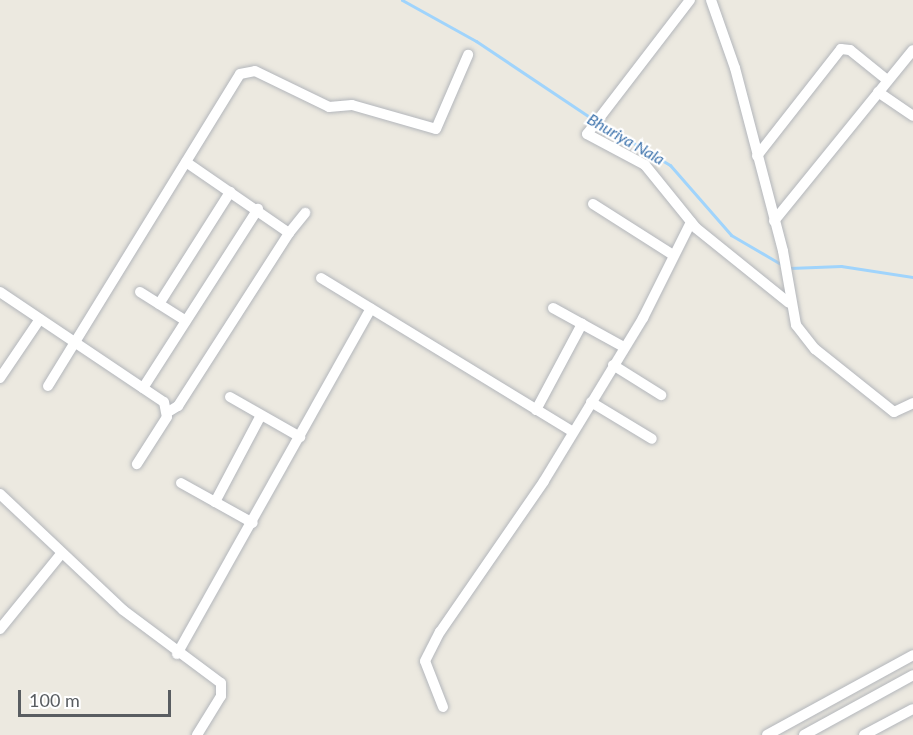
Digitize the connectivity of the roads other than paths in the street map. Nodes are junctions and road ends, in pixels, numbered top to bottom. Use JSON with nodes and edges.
{"nodes":[{"id":1,"x":690,"y":0,"type":"edge"},
{"id":2,"x":711,"y":0,"type":"edge"},
{"id":3,"x":913,"y":50,"type":"edge"},
{"id":4,"x":468,"y":55,"type":"dead end"},
{"id":5,"x":887,"y":80,"type":"junction"},
{"id":6,"x":878,"y":92,"type":"junction"},
{"id":7,"x":913,"y":116,"type":"edge"},
{"id":8,"x":757,"y":156,"type":"junction"},
{"id":9,"x":186,"y":162,"type":"junction"},
{"id":10,"x":230,"y":192,"type":"junction"},
{"id":11,"x":594,"y":204,"type":"dead end"},
{"id":12,"x":258,"y":209,"type":"junction"},
{"id":13,"x":305,"y":213,"type":"dead end"},
{"id":14,"x":774,"y":220,"type":"junction"},
{"id":15,"x":691,"y":222,"type":"junction"},
{"id":16,"x":289,"y":233,"type":"junction"},
{"id":17,"x":673,"y":255,"type":"junction"},
{"id":18,"x":321,"y":278,"type":"dead end"},
{"id":19,"x":140,"y":292,"type":"dead end"},
{"id":20,"x":1,"y":295,"type":"edge"},
{"id":21,"x":789,"y":303,"type":"junction"},
{"id":22,"x":159,"y":304,"type":"junction"},
{"id":23,"x":553,"y":308,"type":"dead end"},
{"id":24,"x":371,"y":309,"type":"junction"},
{"id":25,"x":40,"y":319,"type":"junction"},
{"id":26,"x":186,"y":321,"type":"junction"},
{"id":27,"x":582,"y":324,"type":"junction"},
{"id":28,"x":76,"y":343,"type":"junction"},
{"id":29,"x":624,"y":347,"type":"junction"},
{"id":30,"x":613,"y":365,"type":"junction"},
{"id":31,"x":0,"y":378,"type":"edge"},
{"id":32,"x":48,"y":386,"type":"dead end"},
{"id":33,"x":143,"y":388,"type":"junction"},
{"id":34,"x":661,"y":395,"type":"dead end"},
{"id":35,"x":230,"y":397,"type":"dead end"},
{"id":36,"x":591,"y":402,"type":"junction"},
{"id":37,"x":913,"y":403,"type":"edge"},
{"id":38,"x":536,"y":410,"type":"junction"},
{"id":39,"x":168,"y":412,"type":"junction"},
{"id":40,"x":261,"y":415,"type":"junction"},
{"id":41,"x":573,"y":432,"type":"junction"},
{"id":42,"x":300,"y":437,"type":"junction"},
{"id":43,"x":652,"y":439,"type":"dead end"},
{"id":44,"x":137,"y":464,"type":"dead end"},
{"id":45,"x":181,"y":483,"type":"dead end"},
{"id":46,"x":0,"y":494,"type":"edge"},
{"id":47,"x":214,"y":502,"type":"junction"},
{"id":48,"x":253,"y":523,"type":"junction"},
{"id":49,"x":62,"y":554,"type":"junction"},
{"id":50,"x":0,"y":629,"type":"edge"},
{"id":51,"x":177,"y":654,"type":"junction"},
{"id":52,"x":913,"y":655,"type":"edge"},
{"id":53,"x":913,"y":675,"type":"edge"},
{"id":54,"x":443,"y":707,"type":"dead end"},
{"id":55,"x":913,"y":709,"type":"edge"},
{"id":56,"x":197,"y":735,"type":"edge"},
{"id":57,"x":767,"y":735,"type":"edge"},
{"id":58,"x":804,"y":735,"type":"edge"},
{"id":59,"x":864,"y":735,"type":"edge"}],
"edges":[{"from":1,"to":15,"type":"street"},
{"from":2,"to":8,"type":"street"},
{"from":3,"to":5,"type":"street"},
{"from":4,"to":9,"type":"street"},
{"from":5,"to":6,"type":"street"},
{"from":5,"to":8,"type":"street"},
{"from":6,"to":7,"type":"street"},
{"from":6,"to":14,"type":"street"},
{"from":8,"to":14,"type":"street"},
{"from":9,"to":10,"type":"street"},
{"from":9,"to":28,"type":"street"},
{"from":10,"to":12,"type":"street"},
{"from":10,"to":22,"type":"street"},
{"from":11,"to":17,"type":"street"},
{"from":12,"to":16,"type":"street"},
{"from":12,"to":26,"type":"street"},
{"from":13,"to":16,"type":"street"},
{"from":14,"to":21,"type":"street"},
{"from":15,"to":17,"type":"street"},
{"from":15,"to":21,"type":"street"},
{"from":16,"to":39,"type":"street"},
{"from":17,"to":29,"type":"street"},
{"from":18,"to":24,"type":"street"},
{"from":19,"to":22,"type":"street"},
{"from":20,"to":25,"type":"street"},
{"from":21,"to":37,"type":"street"},
{"from":22,"to":26,"type":"street"},
{"from":23,"to":27,"type":"street"},
{"from":24,"to":38,"type":"street"},
{"from":24,"to":42,"type":"street"},
{"from":25,"to":28,"type":"street"},
{"from":25,"to":31,"type":"street"},
{"from":26,"to":33,"type":"street"},
{"from":27,"to":29,"type":"street"},
{"from":27,"to":38,"type":"street"},
{"from":28,"to":32,"type":"street"},
{"from":28,"to":33,"type":"street"},
{"from":29,"to":30,"type":"street"},
{"from":30,"to":34,"type":"street"},
{"from":30,"to":36,"type":"street"},
{"from":33,"to":39,"type":"street"},
{"from":35,"to":40,"type":"street"},
{"from":36,"to":41,"type":"street"},
{"from":36,"to":43,"type":"street"},
{"from":38,"to":41,"type":"street"},
{"from":39,"to":44,"type":"street"},
{"from":40,"to":42,"type":"street"},
{"from":40,"to":47,"type":"street"},
{"from":41,"to":54,"type":"street"},
{"from":42,"to":48,"type":"street"},
{"from":45,"to":47,"type":"street"},
{"from":46,"to":49,"type":"street"},
{"from":47,"to":48,"type":"street"},
{"from":48,"to":51,"type":"street"},
{"from":49,"to":50,"type":"street"},
{"from":49,"to":51,"type":"street"},
{"from":51,"to":56,"type":"street"},
{"from":52,"to":57,"type":"street"},
{"from":53,"to":58,"type":"street"},
{"from":55,"to":59,"type":"street"}]}
